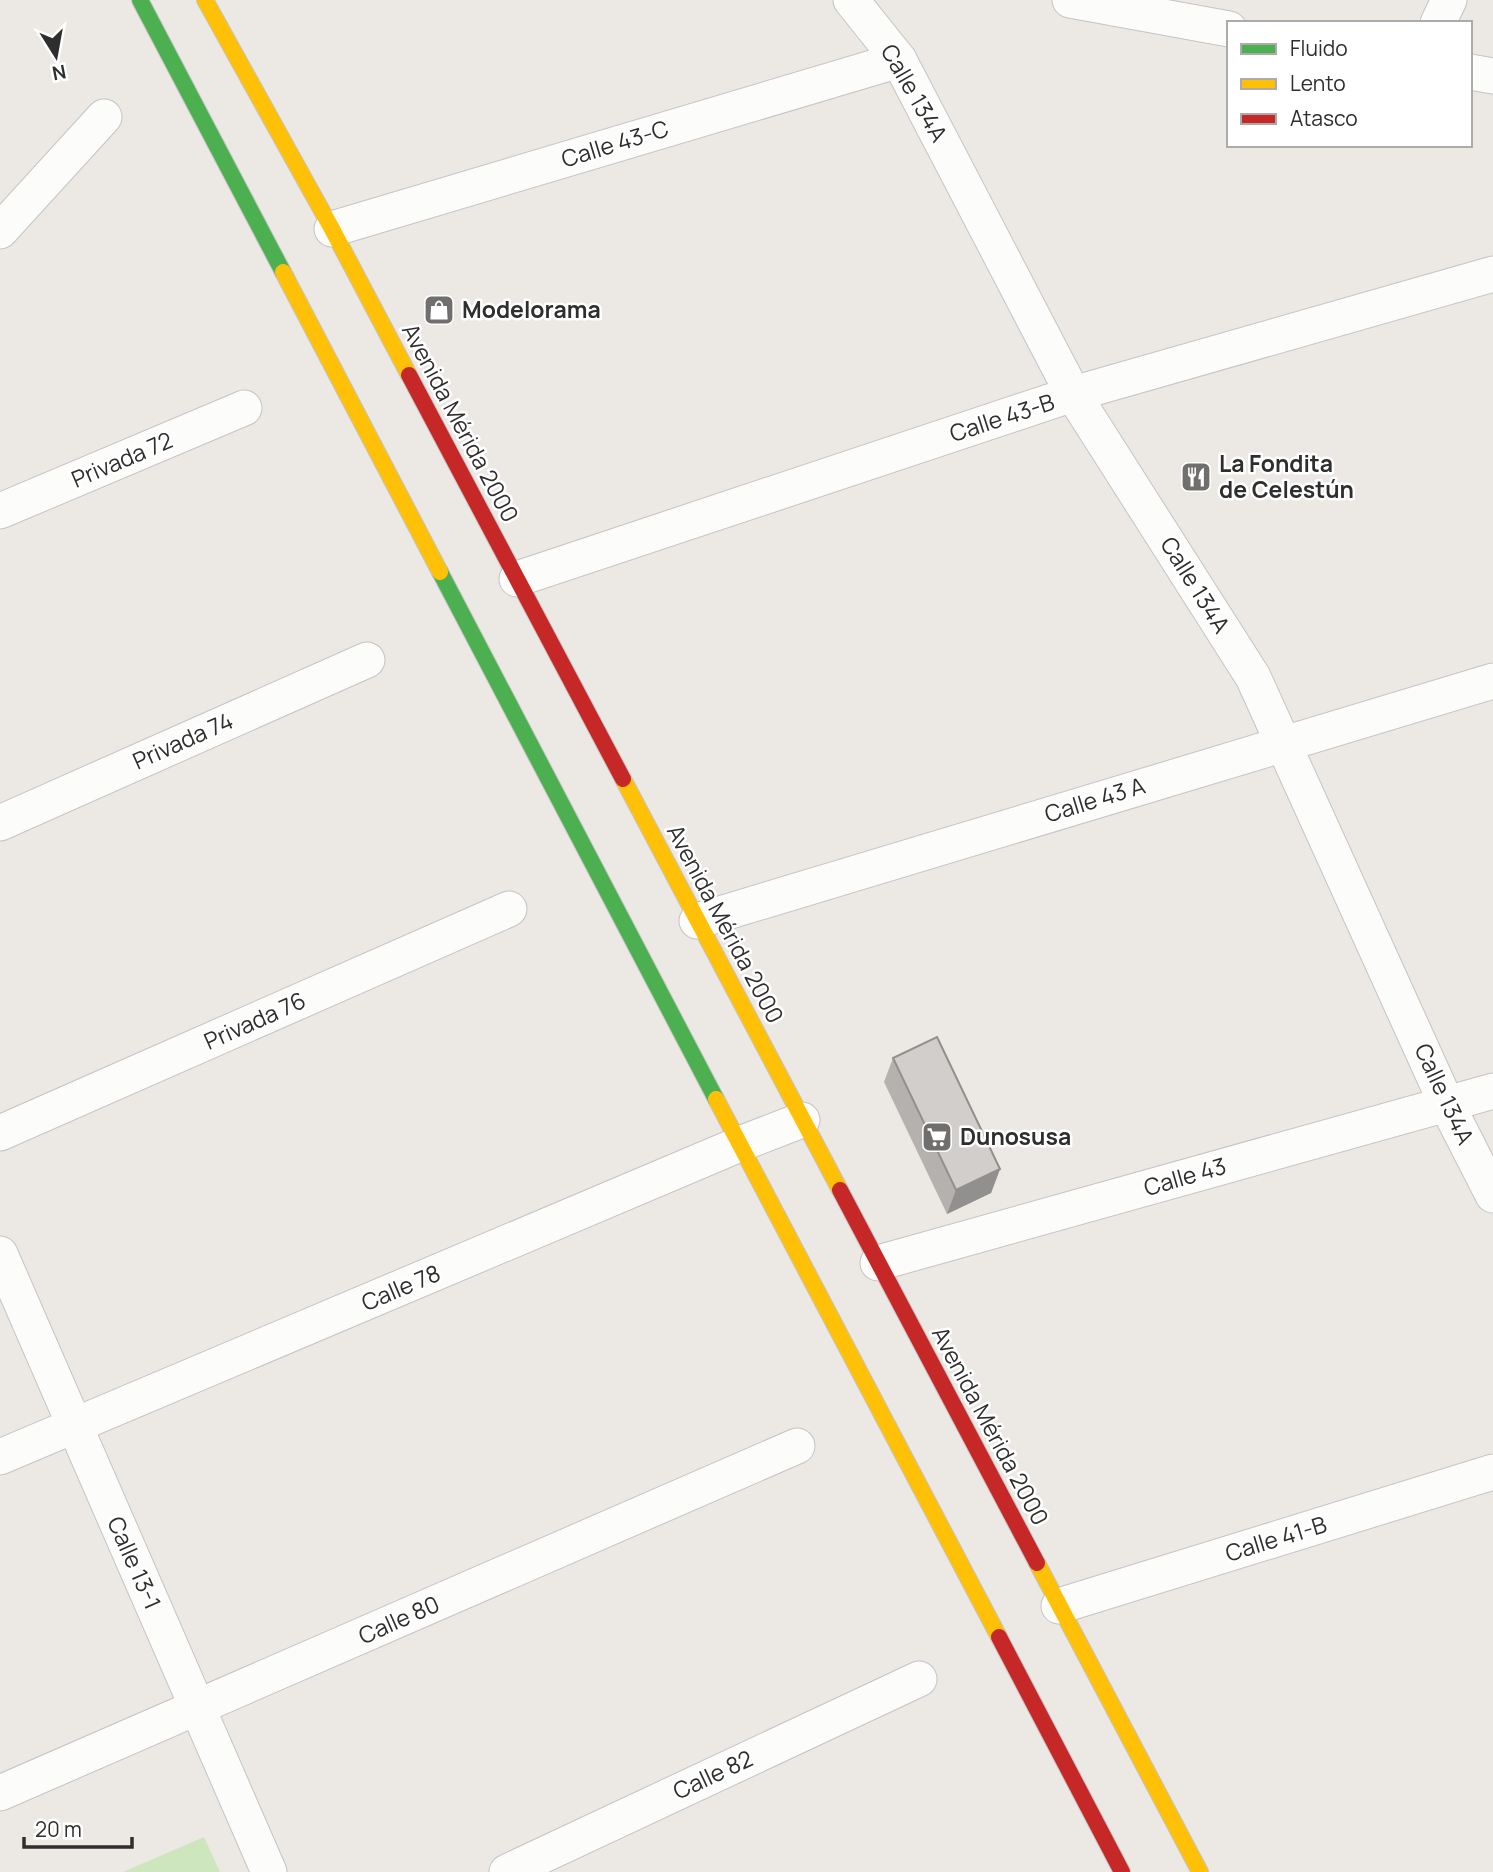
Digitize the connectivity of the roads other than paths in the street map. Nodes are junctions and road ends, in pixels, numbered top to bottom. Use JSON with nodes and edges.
{"nodes":[{"id":1,"x":140,"y":0,"type":"edge"},
{"id":2,"x":205,"y":0,"type":"edge"},
{"id":3,"x":851,"y":0,"type":"edge"},
{"id":4,"x":1070,"y":0,"type":"edge"},
{"id":5,"x":1449,"y":0,"type":"edge"},
{"id":6,"x":1439,"y":21,"type":"edge"},
{"id":7,"x":1227,"y":29,"type":"edge"},
{"id":8,"x":899,"y":60,"type":"junction"},
{"id":9,"x":1472,"y":72,"type":"edge"},
{"id":10,"x":1493,"y":76,"type":"edge"},
{"id":11,"x":104,"y":117,"type":"dead end"},
{"id":12,"x":331,"y":229,"type":"junction"},
{"id":13,"x":0,"y":231,"type":"edge"},
{"id":14,"x":1493,"y":274,"type":"edge"},
{"id":15,"x":1073,"y":394,"type":"junction"},
{"id":16,"x":244,"y":408,"type":"dead end"},
{"id":17,"x":0,"y":511,"type":"edge"},
{"id":18,"x":517,"y":579,"type":"junction"},
{"id":19,"x":366,"y":660,"type":"dead end"},
{"id":20,"x":1493,"y":681,"type":"edge"},
{"id":21,"x":1285,"y":743,"type":"junction"},
{"id":22,"x":0,"y":822,"type":"edge"},
{"id":23,"x":509,"y":909,"type":"dead end"},
{"id":24,"x":697,"y":921,"type":"junction"},
{"id":25,"x":1493,"y":1091,"type":"edge"},
{"id":26,"x":1447,"y":1105,"type":"junction"},
{"id":27,"x":802,"y":1120,"type":"junction"},
{"id":28,"x":0,"y":1133,"type":"edge"},
{"id":29,"x":740,"y":1144,"type":"junction"},
{"id":30,"x":1493,"y":1195,"type":"edge"},
{"id":31,"x":0,"y":1254,"type":"edge"},
{"id":32,"x":878,"y":1263,"type":"junction"},
{"id":33,"x":74,"y":1426,"type":"junction"},
{"id":34,"x":797,"y":1446,"type":"dead end"},
{"id":35,"x":0,"y":1457,"type":"edge"},
{"id":36,"x":1493,"y":1472,"type":"edge"},
{"id":37,"x":1059,"y":1606,"type":"junction"},
{"id":38,"x":919,"y":1679,"type":"dead end"},
{"id":39,"x":198,"y":1709,"type":"junction"},
{"id":40,"x":0,"y":1793,"type":"edge"},
{"id":41,"x":269,"y":1872,"type":"edge"},
{"id":42,"x":506,"y":1872,"type":"edge"},
{"id":43,"x":1122,"y":1872,"type":"edge"},
{"id":44,"x":1200,"y":1872,"type":"edge"}],
"edges":[{"from":1,"to":29,"type":"main road"},
{"from":2,"to":12,"type":"main road","name":"Avenida Mérida 2000"},
{"from":3,"to":8,"type":"street","name":"Calle 134A"},
{"from":4,"to":7,"type":"street"},
{"from":5,"to":6,"type":"street"},
{"from":8,"to":12,"type":"street","name":"Calle 43-C"},
{"from":8,"to":15,"type":"street","name":"Calle 134A"},
{"from":9,"to":10,"type":"street"},
{"from":11,"to":13,"type":"street"},
{"from":12,"to":18,"type":"main road","name":"Avenida Mérida 2000"},
{"from":14,"to":15,"type":"street","name":"Calle 43-B"},
{"from":15,"to":18,"type":"street","name":"Calle 43-B"},
{"from":15,"to":21,"type":"street","name":"Calle 134A"},
{"from":16,"to":17,"type":"street","name":"Privada 72"},
{"from":18,"to":24,"type":"main road","name":"Avenida Mérida 2000"},
{"from":19,"to":22,"type":"street","name":"Privada 74"},
{"from":20,"to":21,"type":"street","name":"Calle 43 A"},
{"from":21,"to":24,"type":"street","name":"Calle 43 A"},
{"from":21,"to":26,"type":"street","name":"Calle 134A"},
{"from":23,"to":28,"type":"street","name":"Privada 76"},
{"from":24,"to":27,"type":"main road","name":"Avenida Mérida 2000"},
{"from":25,"to":26,"type":"street","name":"Calle 43"},
{"from":26,"to":30,"type":"street","name":"Calle 134A"},
{"from":26,"to":32,"type":"street","name":"Calle 43"},
{"from":27,"to":29,"type":"street","name":"Calle 78"},
{"from":27,"to":32,"type":"main road","name":"Avenida Mérida 2000"},
{"from":29,"to":33,"type":"street","name":"Calle 78"},
{"from":29,"to":43,"type":"main road"},
{"from":31,"to":33,"type":"street","name":"Calle 13-1"},
{"from":32,"to":37,"type":"main road","name":"Avenida Mérida 2000"},
{"from":33,"to":35,"type":"street","name":"Calle 78"},
{"from":33,"to":39,"type":"street","name":"Calle 13-1"},
{"from":34,"to":39,"type":"street","name":"Calle 80"},
{"from":36,"to":37,"type":"street","name":"Calle 41-B"},
{"from":37,"to":44,"type":"main road","name":"Avenida Mérida 2000"},
{"from":38,"to":42,"type":"street","name":"Calle 82"},
{"from":39,"to":40,"type":"street","name":"Calle 80"},
{"from":39,"to":41,"type":"street","name":"Calle 13-1"}]}
